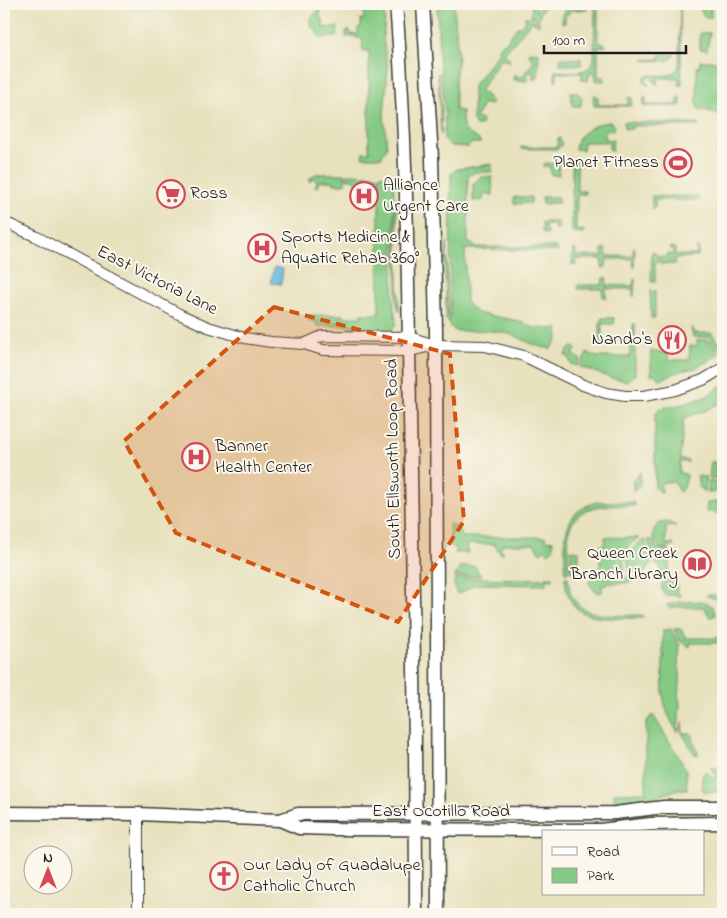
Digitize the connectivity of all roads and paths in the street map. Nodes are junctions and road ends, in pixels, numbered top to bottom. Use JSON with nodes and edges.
{"nodes":[{"id":1,"x":396,"y":4,"type":"edge"},
{"id":2,"x":423,"y":4,"type":"edge"},
{"id":3,"x":4,"y":222,"type":"edge"},
{"id":4,"x":410,"y":337,"type":"junction"},
{"id":5,"x":304,"y":344,"type":"junction"},
{"id":6,"x":436,"y":345,"type":"junction"},
{"id":7,"x":410,"y":351,"type":"junction"},
{"id":8,"x":723,"y":368,"type":"edge"},
{"id":9,"x":723,"y":807,"type":"edge"},
{"id":10,"x":4,"y":812,"type":"edge"},
{"id":11,"x":416,"y":813,"type":"junction"},
{"id":12,"x":438,"y":813,"type":"junction"},
{"id":13,"x":138,"y":814,"type":"junction"},
{"id":14,"x":280,"y":820,"type":"junction"},
{"id":15,"x":723,"y":824,"type":"edge"},
{"id":16,"x":416,"y":829,"type":"junction"},
{"id":17,"x":438,"y":829,"type":"junction"},
{"id":18,"x":138,"y":914,"type":"edge"},
{"id":19,"x":416,"y":914,"type":"edge"},
{"id":20,"x":438,"y":914,"type":"edge"}],
"edges":[{"from":1,"to":4,"type":"main road","name":"South Ellsworth Loop Road"},
{"from":2,"to":6,"type":"main road"},
{"from":3,"to":5,"type":"street","name":"East Victoria Lane"},
{"from":4,"to":5,"type":"street","name":"East Victoria Lane"},
{"from":4,"to":6,"type":"street","name":"East Victoria Lane"},
{"from":4,"to":7,"type":"main road","name":"South Ellsworth Loop Road"},
{"from":5,"to":7,"type":"street","name":"East Victoria Lane"},
{"from":6,"to":7,"type":"street","name":"East Victoria Lane"},
{"from":6,"to":8,"type":"street","name":"East Victoria Lane"},
{"from":6,"to":12,"type":"main road"},
{"from":7,"to":11,"type":"main road","name":"South Ellsworth Loop Road"},
{"from":9,"to":12,"type":"main road","name":"East Ocotillo Road"},
{"from":10,"to":13,"type":"main road","name":"East Ocotillo Road"},
{"from":11,"to":12,"type":"main road","name":"East Ocotillo Road"},
{"from":11,"to":14,"type":"main road","name":"East Ocotillo Road"},
{"from":11,"to":16,"type":"main road","name":"South Ellsworth Loop Road"},
{"from":12,"to":17,"type":"main road"},
{"from":13,"to":14,"type":"main road","name":"East Ocotillo Road"},
{"from":13,"to":18,"type":"street"},
{"from":14,"to":16,"type":"main road","name":"East Ocotillo Road"},
{"from":15,"to":17,"type":"main road","name":"East Ocotillo Road"},
{"from":16,"to":17,"type":"main road","name":"East Ocotillo Road"},
{"from":16,"to":19,"type":"main road","name":"South Ellsworth Loop Road"},
{"from":17,"to":20,"type":"main road"}]}
